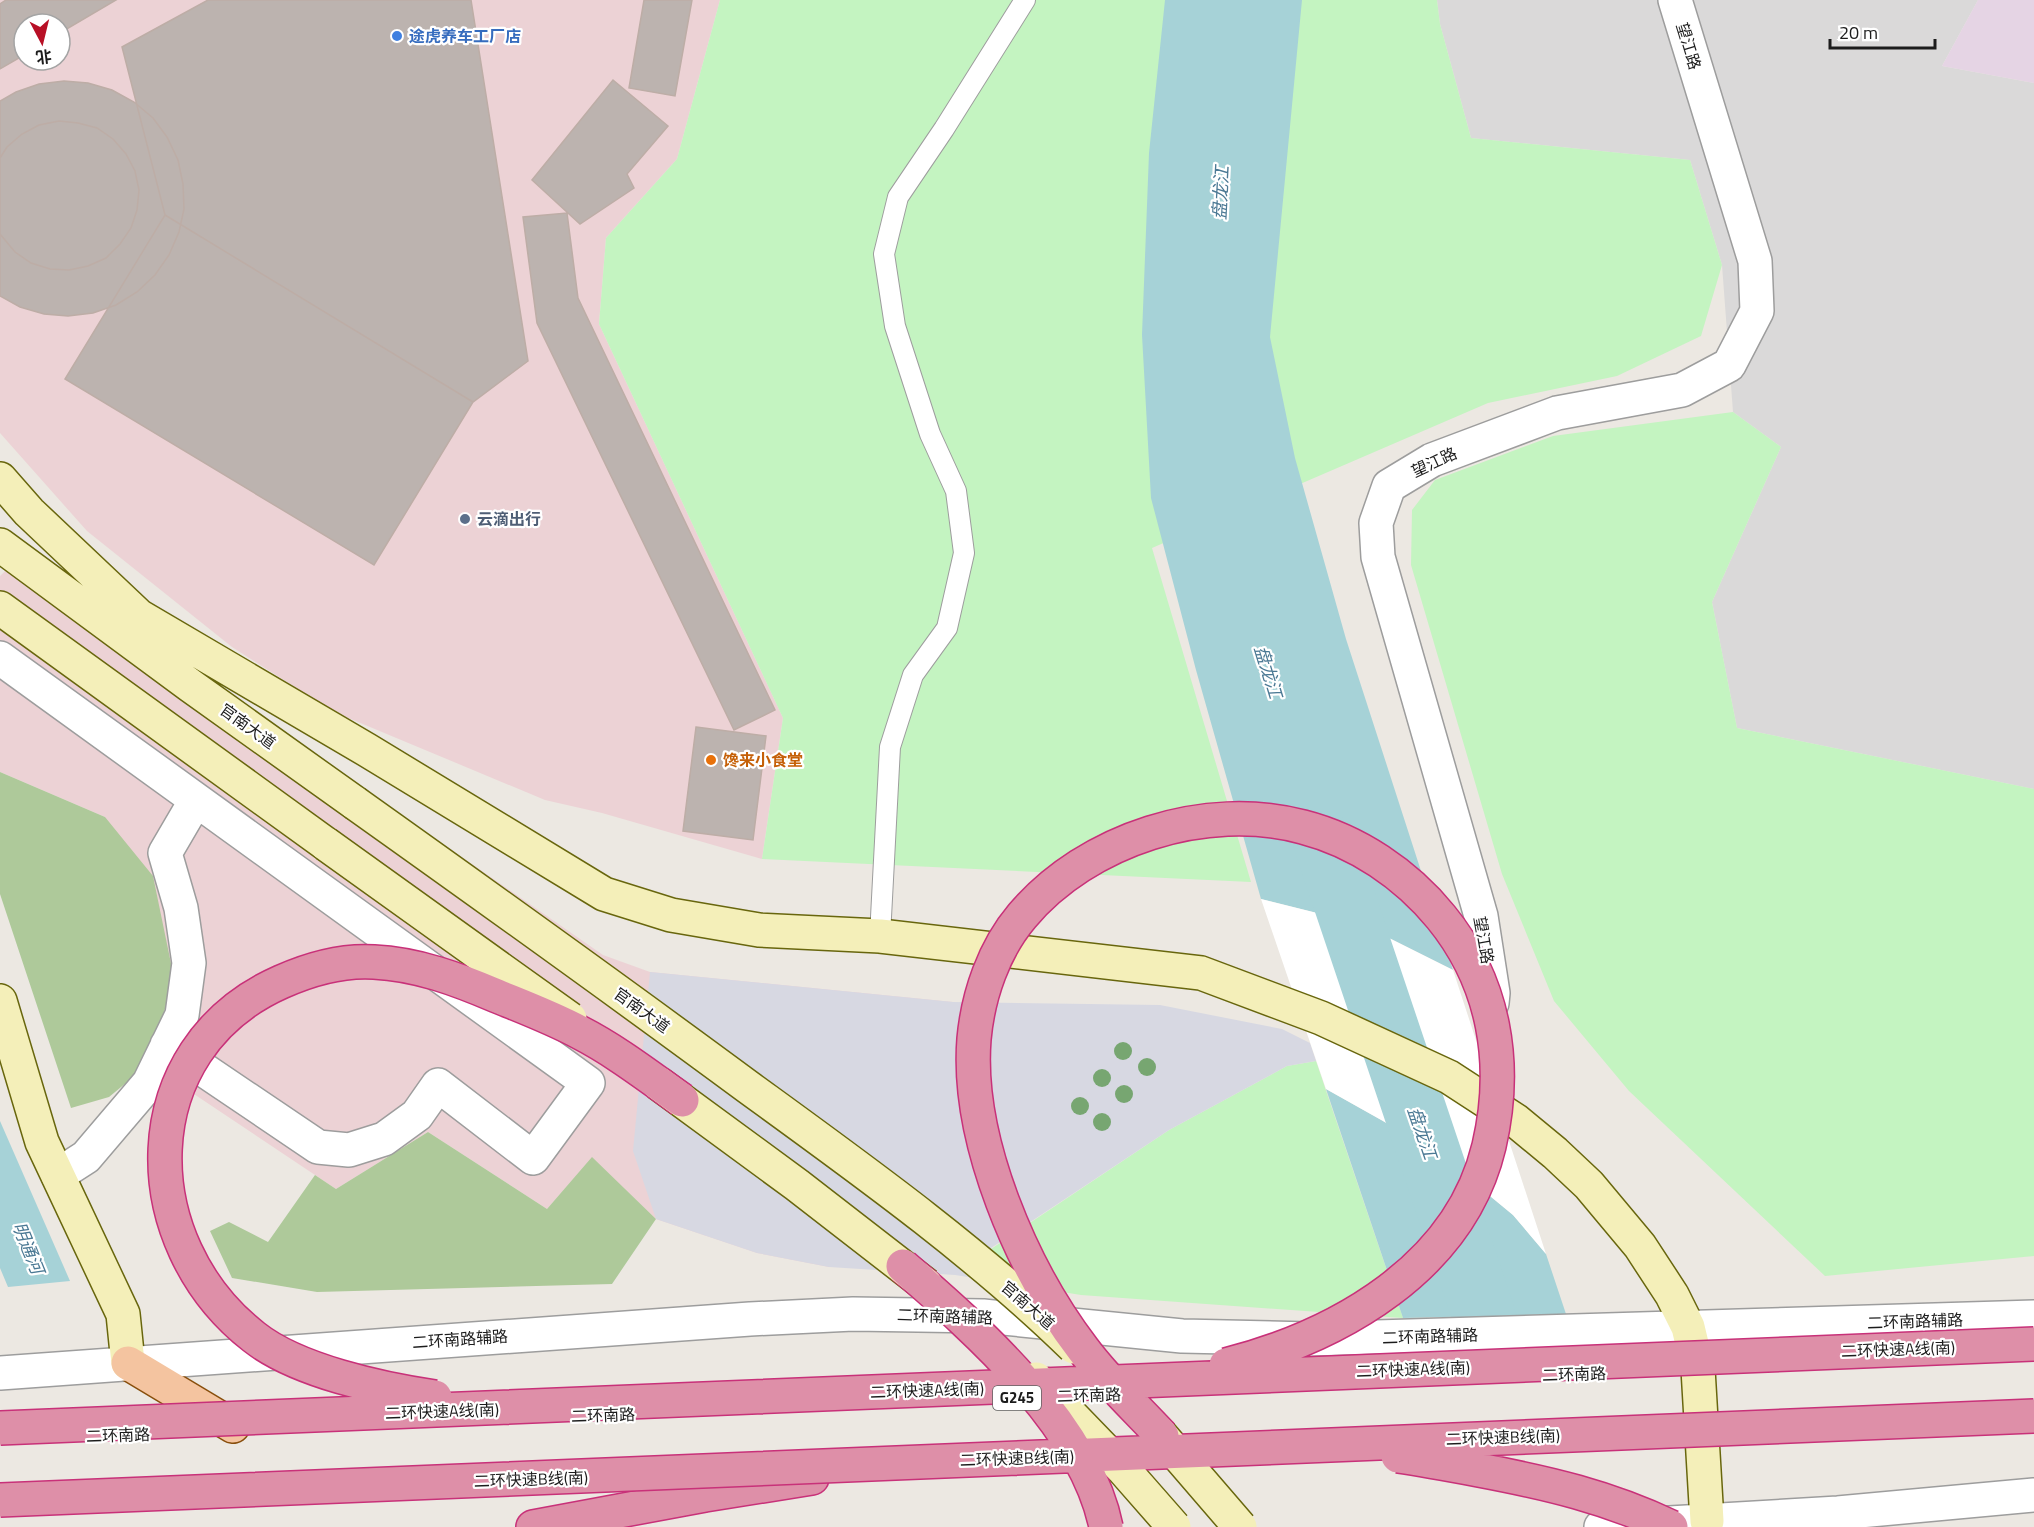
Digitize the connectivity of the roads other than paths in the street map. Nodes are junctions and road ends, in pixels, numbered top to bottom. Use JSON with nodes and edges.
{"nodes":[{"id":1,"x":1025,"y":0,"type":"edge"},
{"id":2,"x":1675,"y":0,"type":"edge"},
{"id":3,"x":0,"y":479,"type":"edge"},
{"id":4,"x":29,"y":512,"type":"junction"},
{"id":5,"x":0,"y":535,"type":"edge"},
{"id":6,"x":0,"y":545,"type":"edge"},
{"id":7,"x":0,"y":608,"type":"edge"},
{"id":8,"x":0,"y":658,"type":"edge"},
{"id":9,"x":196,"y":800,"type":"junction"},
{"id":10,"x":880,"y":936,"type":"junction"},
{"id":11,"x":0,"y":1001,"type":"edge"},
{"id":12,"x":167,"y":1045,"type":"junction"},
{"id":13,"x":682,"y":1100,"type":"junction"},
{"id":14,"x":1496,"y":1108,"type":"junction"},
{"id":15,"x":58,"y":1175,"type":"junction"},
{"id":16,"x":903,"y":1266,"type":"junction"},
{"id":17,"x":2034,"y":1317,"type":"edge"},
{"id":18,"x":1688,"y":1327,"type":"junction"},
{"id":19,"x":2034,"y":1344,"type":"edge"},
{"id":20,"x":2034,"y":1355,"type":"edge"},
{"id":21,"x":128,"y":1363,"type":"junction"},
{"id":22,"x":1698,"y":1369,"type":"junction"},
{"id":23,"x":0,"y":1373,"type":"edge"},
{"id":24,"x":1082,"y":1384,"type":"junction"},
{"id":25,"x":640,"y":1402,"type":"junction"},
{"id":26,"x":2034,"y":1406,"type":"edge"},
{"id":27,"x":2034,"y":1416,"type":"edge"},
{"id":28,"x":1701,"y":1419,"type":"junction"},
{"id":29,"x":0,"y":1428,"type":"edge"},
{"id":30,"x":240,"y":1430,"type":"junction"},
{"id":31,"x":0,"y":1440,"type":"edge"},
{"id":32,"x":1174,"y":1444,"type":"junction"},
{"id":33,"x":982,"y":1460,"type":"junction"},
{"id":34,"x":0,"y":1491,"type":"edge"},
{"id":35,"x":2034,"y":1495,"type":"edge"},
{"id":36,"x":0,"y":1500,"type":"edge"},
{"id":37,"x":1707,"y":1521,"type":"junction"},
{"id":38,"x":533,"y":1527,"type":"edge"},
{"id":39,"x":1106,"y":1527,"type":"edge"},
{"id":40,"x":1174,"y":1527,"type":"edge"},
{"id":41,"x":1240,"y":1527,"type":"edge"},
{"id":42,"x":1600,"y":1527,"type":"edge"},
{"id":43,"x":1671,"y":1527,"type":"edge"}],
"edges":[{"from":1,"to":10,"type":"lane"},
{"from":2,"to":14,"type":"street","name":"望江路"},
{"from":3,"to":4,"type":"main road"},
{"from":4,"to":5,"type":"main road"},
{"from":4,"to":10,"type":"main road"},
{"from":6,"to":32,"type":"main road","name":"官南大道","bridge":true},
{"from":7,"to":13,"type":"main road","bridge":true},
{"from":8,"to":9,"type":"street"},
{"from":9,"to":12,"type":"street"},
{"from":9,"to":12,"type":"street"},
{"from":10,"to":14,"type":"main road"},
{"from":11,"to":15,"type":"main road"},
{"from":12,"to":15,"type":"street"},
{"from":13,"to":16,"type":"main road","bridge":true},
{"from":13,"to":25,"type":"highway","bridge":true},
{"from":14,"to":18,"type":"main road"},
{"from":15,"to":21,"type":"main road"},
{"from":16,"to":39,"type":"highway","bridge":true},
{"from":16,"to":40,"type":"main road","bridge":true},
{"from":17,"to":18,"type":"street","name":"二环南路辅路"},
{"from":18,"to":21,"type":"street","name":"二环南路辅路"},
{"from":18,"to":22,"type":"main road"},
{"from":19,"to":24,"type":"highway","name":"二环快速A线(南)","bridge":true},
{"from":20,"to":22,"type":"main road","name":"二环南路","number":"G245"},
{"from":21,"to":23,"type":"street","name":"二环南路辅路"},
{"from":21,"to":30,"type":"main road"},
{"from":22,"to":28,"type":"main road"},
{"from":22,"to":30,"type":"main road","name":"二环南路","number":"G245"},
{"from":24,"to":25,"type":"highway","name":"二环快速A线(南)","bridge":true},
{"from":24,"to":32,"type":"highway","bridge":true},
{"from":25,"to":29,"type":"highway","name":"二环快速A线(南)","bridge":true},
{"from":26,"to":28,"type":"main road"},
{"from":27,"to":32,"type":"highway","name":"二环快速B线(南)","bridge":true},
{"from":28,"to":34,"type":"main road"},
{"from":28,"to":37,"type":"main road"},
{"from":30,"to":31,"type":"main road","name":"二环南路","number":"G245"},
{"from":32,"to":33,"type":"highway","name":"二环快速B线(南)","bridge":true},
{"from":32,"to":41,"type":"main road","name":"官南大道","bridge":true},
{"from":32,"to":43,"type":"highway","bridge":true},
{"from":33,"to":36,"type":"highway","name":"二环快速B线(南)","bridge":true},
{"from":33,"to":38,"type":"highway","bridge":true},
{"from":35,"to":37,"type":"street"},
{"from":37,"to":42,"type":"street"}]}
